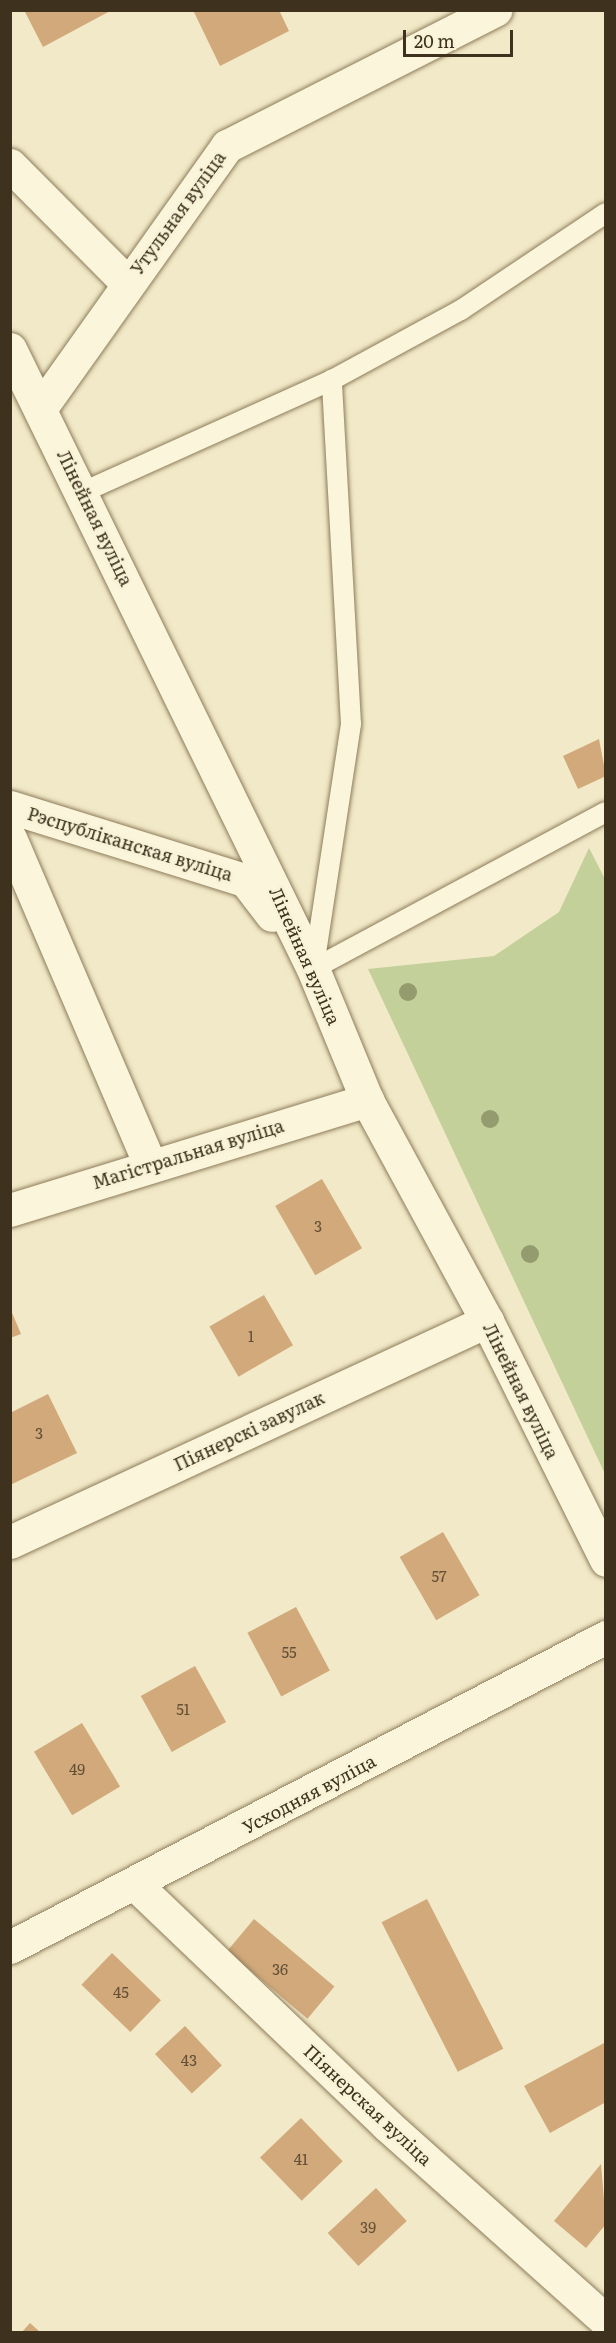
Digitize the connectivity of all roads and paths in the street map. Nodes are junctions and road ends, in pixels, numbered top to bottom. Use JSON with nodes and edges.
{"nodes":[{"id":1,"x":495,"y":10,"type":"edge"},
{"id":2,"x":10,"y":165,"type":"edge"},
{"id":3,"x":606,"y":213,"type":"edge"},
{"id":4,"x":127,"y":283,"type":"junction"},
{"id":5,"x":10,"y":349,"type":"edge"},
{"id":6,"x":332,"y":380,"type":"junction"},
{"id":7,"x":40,"y":409,"type":"junction"},
{"id":8,"x":83,"y":492,"type":"junction"},
{"id":9,"x":10,"y":807,"type":"edge"},
{"id":10,"x":606,"y":812,"type":"edge"},
{"id":11,"x":10,"y":838,"type":"edge"},
{"id":12,"x":313,"y":969,"type":"junction"},
{"id":13,"x":366,"y":1100,"type":"junction"},
{"id":14,"x":150,"y":1165,"type":"junction"},
{"id":15,"x":10,"y":1210,"type":"edge"},
{"id":16,"x":487,"y":1321,"type":"junction"},
{"id":17,"x":10,"y":1542,"type":"edge"},
{"id":18,"x":606,"y":1560,"type":"edge"},
{"id":19,"x":606,"y":1637,"type":"edge"},
{"id":20,"x":136,"y":1885,"type":"junction"},
{"id":21,"x":10,"y":1947,"type":"edge"},
{"id":22,"x":606,"y":2321,"type":"edge"}],
"edges":[{"from":1,"to":4,"type":"street","name":"Утульная вуліца"},
{"from":2,"to":4,"type":"street"},
{"from":3,"to":6,"type":"lane"},
{"from":4,"to":7,"type":"street","name":"Утульная вуліца"},
{"from":5,"to":7,"type":"street","name":"Лінейная вуліца"},
{"from":6,"to":8,"type":"lane"},
{"from":6,"to":12,"type":"lane"},
{"from":7,"to":8,"type":"street","name":"Лінейная вуліца"},
{"from":8,"to":12,"type":"street","name":"Лінейная вуліца"},
{"from":9,"to":12,"type":"street","name":"Рэспубліканская вуліца"},
{"from":10,"to":12,"type":"lane"},
{"from":11,"to":14,"type":"street"},
{"from":12,"to":13,"type":"street","name":"Лінейная вуліца"},
{"from":13,"to":14,"type":"street","name":"Магістральная вуліца"},
{"from":13,"to":16,"type":"street","name":"Лінейная вуліца"},
{"from":14,"to":15,"type":"street","name":"Магістральная вуліца"},
{"from":16,"to":17,"type":"street","name":"Піянерскі завулак"},
{"from":16,"to":18,"type":"street","name":"Лінейная вуліца"},
{"from":19,"to":20,"type":"street","name":"Усходняя вуліца"},
{"from":20,"to":21,"type":"street","name":"Усходняя вуліца"},
{"from":20,"to":22,"type":"street","name":"Піянерская вуліца"}]}
